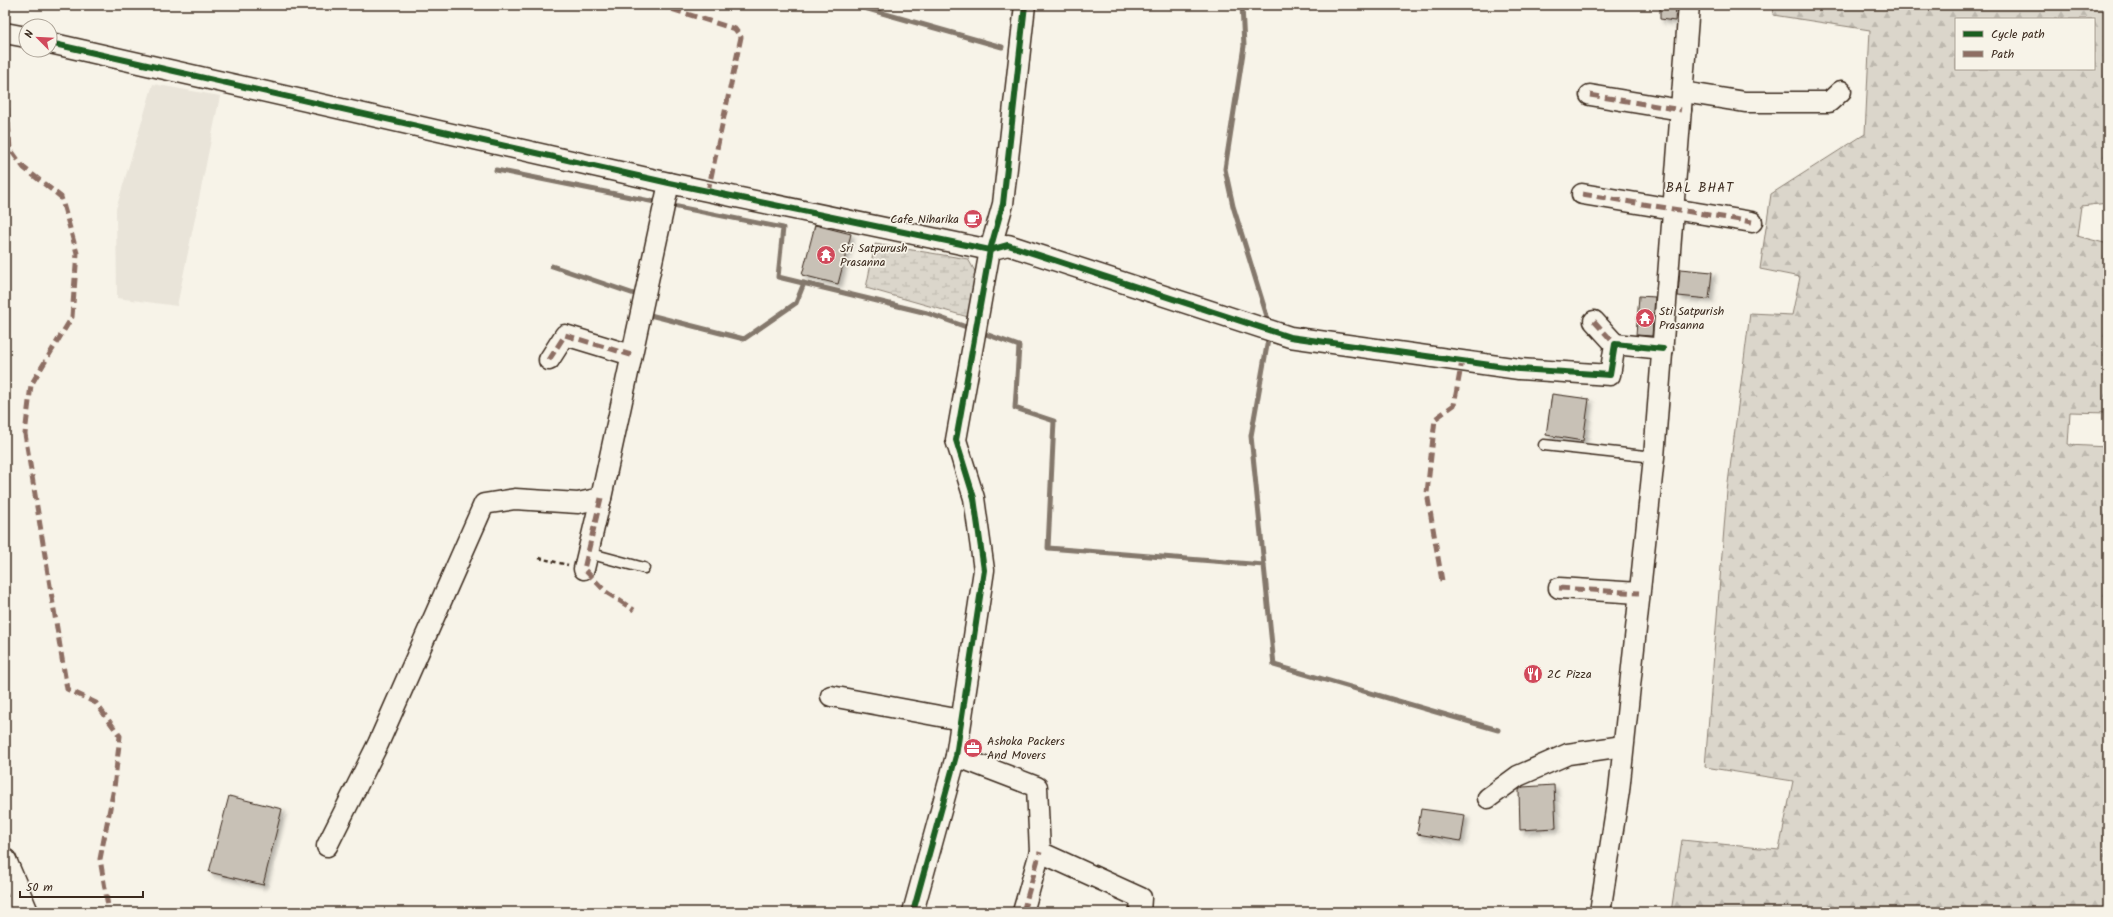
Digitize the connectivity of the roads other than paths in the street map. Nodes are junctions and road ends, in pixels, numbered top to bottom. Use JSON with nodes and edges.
{"nodes":[{"id":1,"x":1025,"y":5,"type":"edge"},
{"id":2,"x":1689,"y":5,"type":"edge"},
{"id":3,"x":5,"y":33,"type":"edge"},
{"id":4,"x":18,"y":36,"type":"edge"},
{"id":5,"x":58,"y":45,"type":"edge"},
{"id":6,"x":1842,"y":91,"type":"dead end"},
{"id":7,"x":1590,"y":95,"type":"dead end"},
{"id":8,"x":1682,"y":101,"type":"junction"},
{"id":9,"x":669,"y":183,"type":"junction"},
{"id":10,"x":1582,"y":194,"type":"dead end"},
{"id":11,"x":1673,"y":210,"type":"junction"},
{"id":12,"x":1752,"y":222,"type":"dead end"},
{"id":13,"x":990,"y":250,"type":"junction"},
{"id":14,"x":1594,"y":321,"type":"dead end"},
{"id":15,"x":1614,"y":344,"type":"junction"},
{"id":16,"x":1662,"y":349,"type":"junction"},
{"id":17,"x":631,"y":355,"type":"junction"},
{"id":18,"x":549,"y":360,"type":"dead end"},
{"id":19,"x":1544,"y":445,"type":"dead end"},
{"id":20,"x":1654,"y":458,"type":"junction"},
{"id":21,"x":601,"y":498,"type":"junction"},
{"id":22,"x":586,"y":561,"type":"joint"},
{"id":23,"x":644,"y":568,"type":"dead end"},
{"id":24,"x":1559,"y":588,"type":"dead end"},
{"id":25,"x":1639,"y":593,"type":"junction"},
{"id":26,"x":831,"y":696,"type":"dead end"},
{"id":27,"x":961,"y":720,"type":"junction"},
{"id":28,"x":1623,"y":746,"type":"junction"},
{"id":29,"x":956,"y":756,"type":"junction"},
{"id":30,"x":1488,"y":798,"type":"dead end"},
{"id":31,"x":327,"y":846,"type":"dead end"},
{"id":32,"x":1040,"y":852,"type":"junction"},
{"id":33,"x":5,"y":860,"type":"edge"},
{"id":34,"x":5,"y":907,"type":"edge"},
{"id":35,"x":7,"y":912,"type":"edge"},
{"id":36,"x":27,"y":912,"type":"edge"},
{"id":37,"x":913,"y":912,"type":"edge"},
{"id":38,"x":1023,"y":912,"type":"edge"},
{"id":39,"x":1140,"y":912,"type":"edge"},
{"id":40,"x":1600,"y":912,"type":"edge"}],
"edges":[{"from":1,"to":13,"type":"street"},
{"from":2,"to":8,"type":"street"},
{"from":3,"to":4,"type":"street"},
{"from":5,"to":9,"type":"street"},
{"from":6,"to":8,"type":"street"},
{"from":7,"to":8,"type":"street"},
{"from":8,"to":11,"type":"street"},
{"from":9,"to":13,"type":"street"},
{"from":9,"to":17,"type":"street"},
{"from":10,"to":11,"type":"street"},
{"from":11,"to":12,"type":"street"},
{"from":11,"to":16,"type":"street"},
{"from":13,"to":15,"type":"street"},
{"from":13,"to":27,"type":"street"},
{"from":14,"to":15,"type":"street"},
{"from":15,"to":16,"type":"street"},
{"from":16,"to":20,"type":"street"},
{"from":17,"to":18,"type":"street"},
{"from":17,"to":21,"type":"street"},
{"from":19,"to":20,"type":"lane"},
{"from":20,"to":25,"type":"street"},
{"from":21,"to":22,"type":"street"},
{"from":21,"to":31,"type":"street"},
{"from":22,"to":23,"type":"lane"},
{"from":24,"to":25,"type":"street"},
{"from":25,"to":28,"type":"street"},
{"from":26,"to":27,"type":"street"},
{"from":27,"to":29,"type":"street"},
{"from":28,"to":30,"type":"street"},
{"from":28,"to":40,"type":"street"},
{"from":29,"to":32,"type":"street"},
{"from":29,"to":37,"type":"street"},
{"from":32,"to":38,"type":"street"},
{"from":32,"to":39,"type":"street"},
{"from":33,"to":36,"type":"main road"},
{"from":34,"to":35,"type":"main road"}]}
